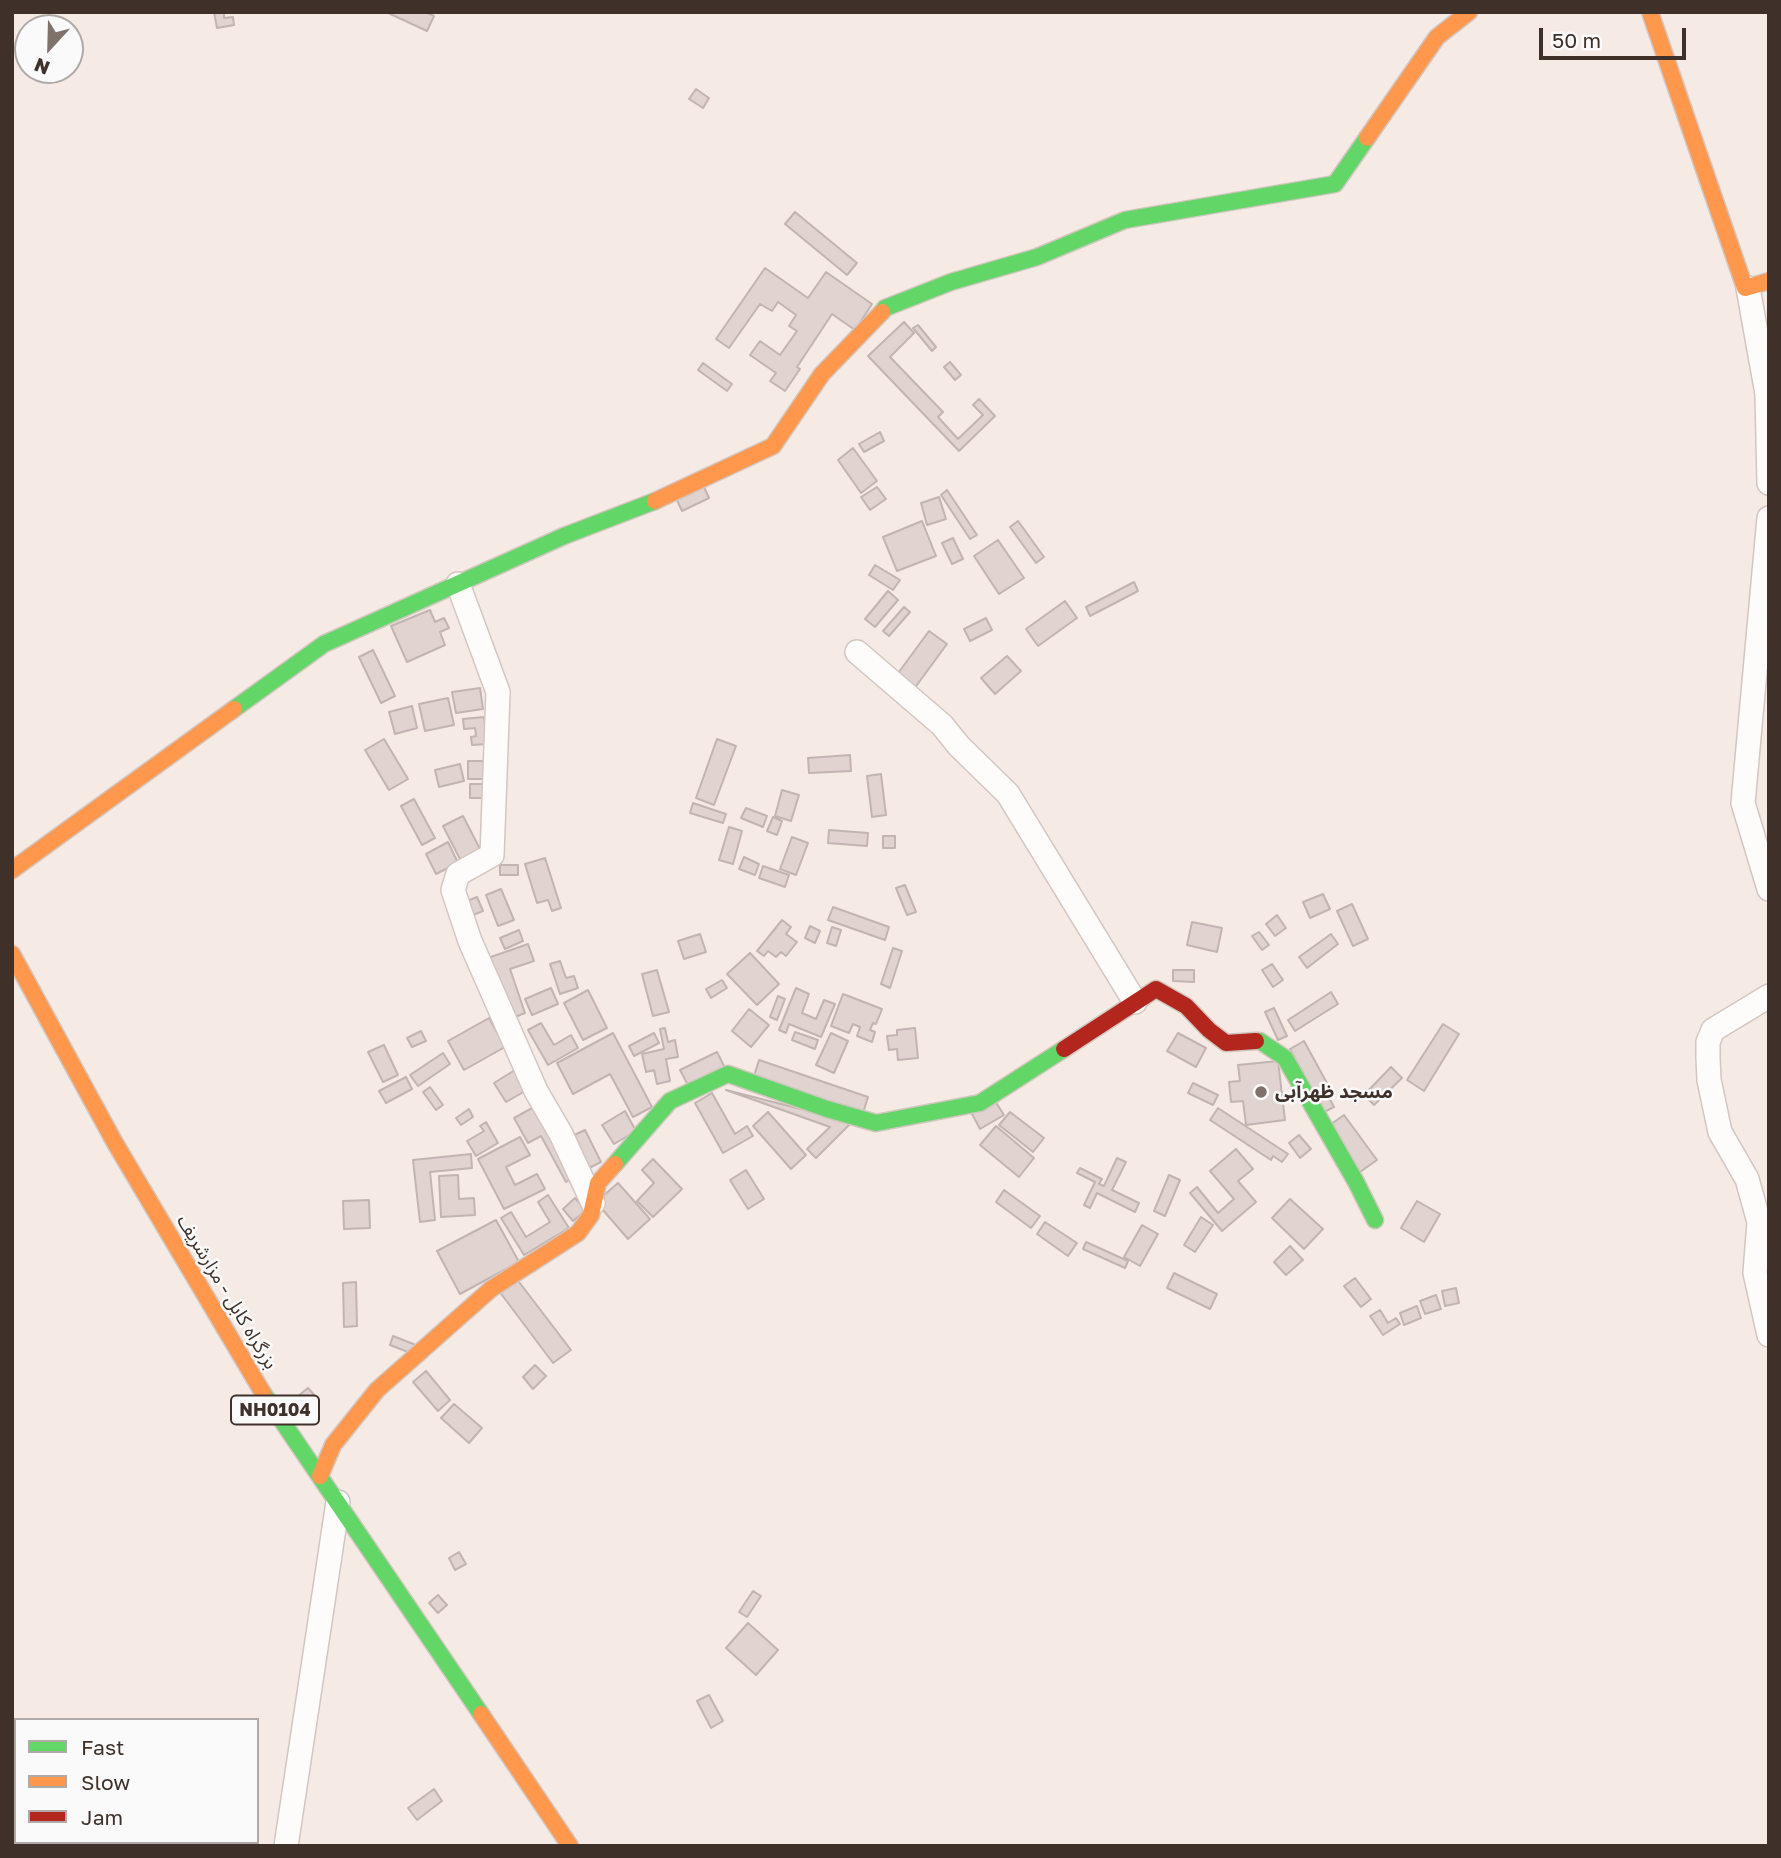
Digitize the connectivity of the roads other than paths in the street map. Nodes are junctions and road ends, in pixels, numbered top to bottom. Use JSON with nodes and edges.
{"nodes":[{"id":1,"x":1469,"y":12,"type":"edge"},
{"id":2,"x":1650,"y":12,"type":"edge"},
{"id":3,"x":1758,"y":284,"type":"edge"},
{"id":4,"x":1769,"y":483,"type":"edge"},
{"id":5,"x":1769,"y":518,"type":"edge"},
{"id":6,"x":457,"y":584,"type":"junction"},
{"id":7,"x":857,"y":652,"type":"dead end"},
{"id":8,"x":12,"y":870,"type":"edge"},
{"id":9,"x":1769,"y":889,"type":"edge"},
{"id":10,"x":12,"y":954,"type":"edge"},
{"id":11,"x":1769,"y":996,"type":"edge"},
{"id":12,"x":1135,"y":1002,"type":"junction"},
{"id":13,"x":593,"y":1203,"type":"junction"},
{"id":14,"x":1375,"y":1220,"type":"dead end"},
{"id":15,"x":1769,"y":1335,"type":"edge"},
{"id":16,"x":320,"y":1476,"type":"junction"},
{"id":17,"x":338,"y":1502,"type":"junction"},
{"id":18,"x":286,"y":1846,"type":"edge"},
{"id":19,"x":570,"y":1846,"type":"edge"}],
"edges":[{"from":1,"to":6,"type":"main road"},
{"from":2,"to":3,"type":"main road"},
{"from":3,"to":4,"type":"street"},
{"from":5,"to":9,"type":"street"},
{"from":6,"to":8,"type":"main road"},
{"from":6,"to":13,"type":"street"},
{"from":7,"to":12,"type":"street"},
{"from":10,"to":16,"type":"main road","name":"بزرگراه کابل - مزارشریف","number":"NH0104"},
{"from":11,"to":15,"type":"street"},
{"from":12,"to":13,"type":"main road"},
{"from":12,"to":14,"type":"main road"},
{"from":13,"to":16,"type":"main road"},
{"from":16,"to":17,"type":"main road","name":"بزرگراه کابل - مزارشریف","number":"NH0104"},
{"from":17,"to":18,"type":"street"},
{"from":17,"to":19,"type":"main road","name":"بزرگراه کابل - مزارشریف","number":"NH0104"}]}
